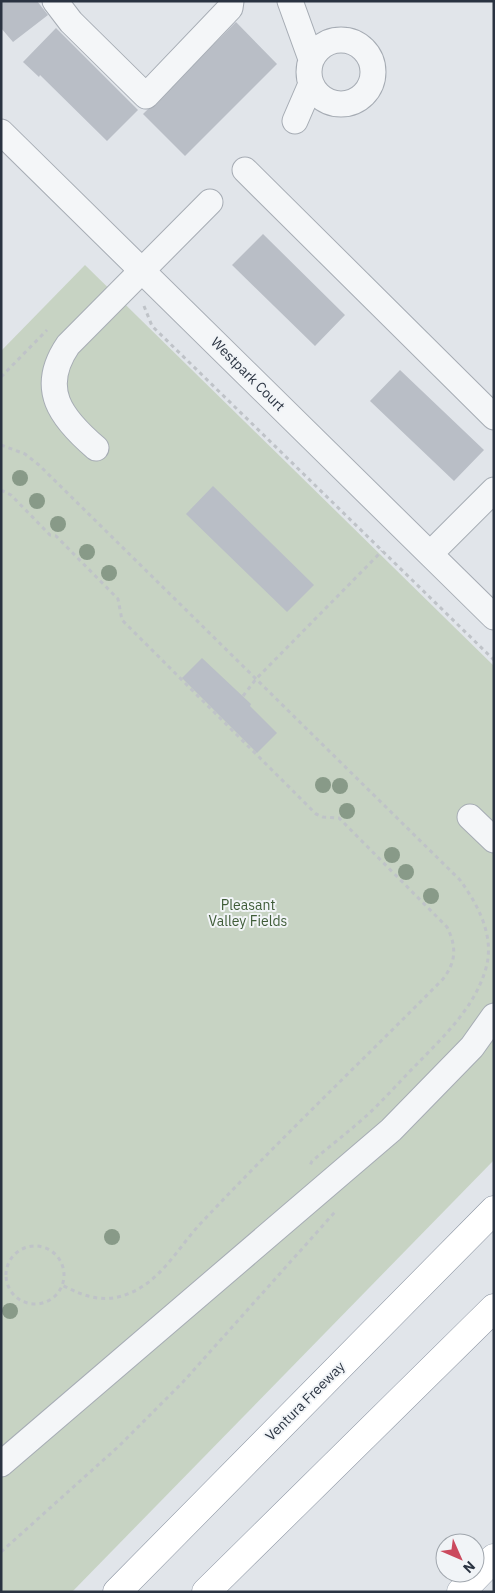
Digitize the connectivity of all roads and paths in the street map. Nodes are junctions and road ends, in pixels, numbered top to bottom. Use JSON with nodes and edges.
{"nodes":[{"id":1,"x":55,"y":1,"type":"edge"},
{"id":2,"x":231,"y":1,"type":"edge"},
{"id":3,"x":294,"y":12,"type":"edge"},
{"id":4,"x":329,"y":42,"type":"junction"},
{"id":5,"x":311,"y":60,"type":"junction"},
{"id":6,"x":311,"y":84,"type":"junction"},
{"id":7,"x":328,"y":102,"type":"junction"},
{"id":8,"x":1,"y":132,"type":"edge"},
{"id":9,"x":245,"y":170,"type":"dead end"},
{"id":10,"x":210,"y":202,"type":"dead end"},
{"id":11,"x":142,"y":269,"type":"junction"},
{"id":12,"x":142,"y":300,"type":"dead end"},
{"id":13,"x":494,"y":417,"type":"edge"},
{"id":14,"x":1,"y":445,"type":"edge"},
{"id":15,"x":96,"y":448,"type":"dead end"},
{"id":16,"x":1,"y":490,"type":"edge"},
{"id":17,"x":494,"y":490,"type":"edge"},
{"id":18,"x":382,"y":551,"type":"junction"},
{"id":19,"x":430,"y":554,"type":"junction"},
{"id":20,"x":494,"y":617,"type":"edge"},
{"id":21,"x":494,"y":660,"type":"edge"},
{"id":22,"x":256,"y":679,"type":"junction"},
{"id":23,"x":243,"y":696,"type":"dead end"},
{"id":24,"x":470,"y":817,"type":"dead end"},
{"id":25,"x":494,"y":840,"type":"edge"},
{"id":26,"x":494,"y":1016,"type":"edge"},
{"id":27,"x":311,"y":1176,"type":"dead end"},
{"id":28,"x":339,"y":1208,"type":"dead end"},
{"id":29,"x":494,"y":1210,"type":"edge"},
{"id":30,"x":62,"y":1285,"type":"junction"},
{"id":31,"x":494,"y":1308,"type":"edge"},
{"id":32,"x":1,"y":1464,"type":"edge"},
{"id":33,"x":265,"y":1533,"type":"junction"},
{"id":34,"x":1,"y":1552,"type":"edge"},
{"id":35,"x":494,"y":1558,"type":"edge"},
{"id":36,"x":116,"y":1592,"type":"edge"},
{"id":37,"x":206,"y":1592,"type":"edge"},
{"id":38,"x":218,"y":1592,"type":"edge"},
{"id":39,"x":461,"y":1592,"type":"edge"}],
"edges":[{"from":1,"to":2,"type":"street"},
{"from":3,"to":4,"type":"street"},
{"from":3,"to":5,"type":"street"},
{"from":4,"to":5,"type":"street"},
{"from":4,"to":7,"type":"street"},
{"from":5,"to":6,"type":"street"},
{"from":6,"to":7,"type":"street"},
{"from":6,"to":7,"type":"street"},
{"from":8,"to":11,"type":"street","name":"Westpark Court"},
{"from":9,"to":13,"type":"street"},
{"from":10,"to":11,"type":"street"},
{"from":11,"to":15,"type":"street"},
{"from":11,"to":19,"type":"street","name":"Westpark Court"},
{"from":12,"to":18,"type":"path"},
{"from":14,"to":22,"type":"path"},
{"from":16,"to":30,"type":"path"},
{"from":17,"to":19,"type":"street"},
{"from":18,"to":21,"type":"path"},
{"from":18,"to":22,"type":"path"},
{"from":19,"to":20,"type":"street","name":"Westpark Court"},
{"from":22,"to":23,"type":"path"},
{"from":22,"to":27,"type":"path"},
{"from":24,"to":25,"type":"street"},
{"from":26,"to":32,"type":"street"},
{"from":28,"to":34,"type":"path"},
{"from":29,"to":36,"type":"main road","name":"Ventura Freeway"},
{"from":30,"to":30,"type":"path"},
{"from":31,"to":33,"type":"main road"},
{"from":33,"to":37,"type":"main road"},
{"from":33,"to":38,"type":"main road"},
{"from":35,"to":39,"type":"main road"}]}
